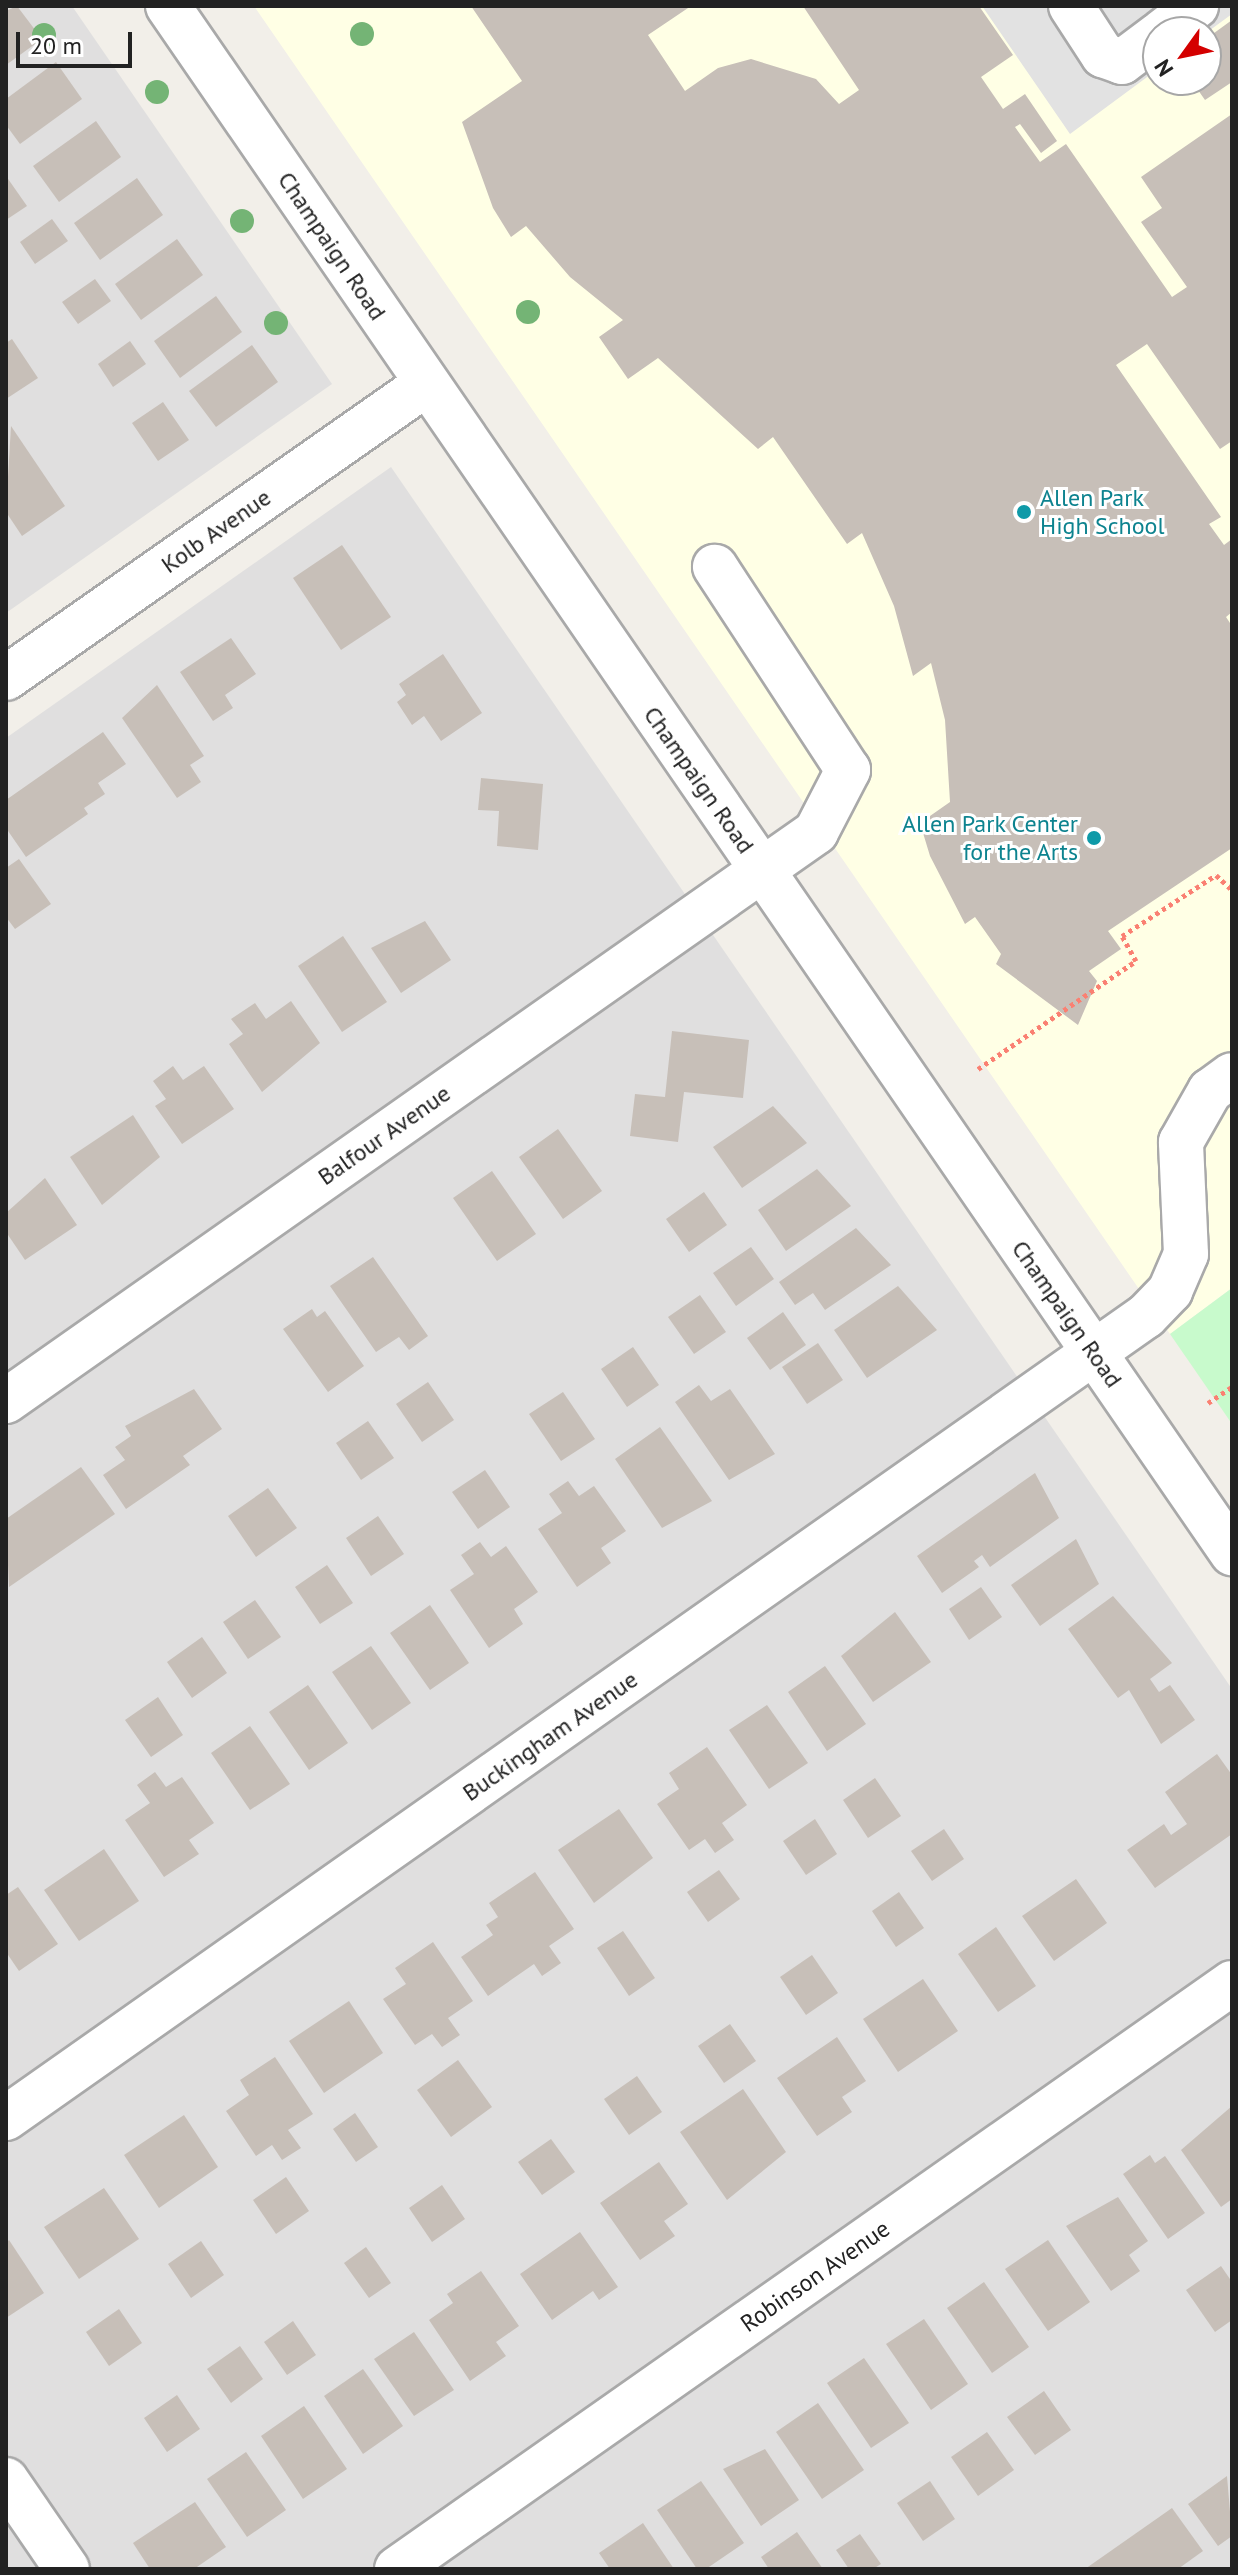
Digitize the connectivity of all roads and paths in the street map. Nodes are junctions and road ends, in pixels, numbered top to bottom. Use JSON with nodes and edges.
{"nodes":[{"id":1,"x":168,"y":6,"type":"edge"},
{"id":2,"x":1071,"y":6,"type":"edge"},
{"id":3,"x":1142,"y":47,"type":"edge"},
{"id":4,"x":426,"y":384,"type":"junction"},
{"id":5,"x":715,"y":567,"type":"dead end"},
{"id":6,"x":6,"y":678,"type":"edge"},
{"id":7,"x":761,"y":870,"type":"junction"},
{"id":8,"x":1232,"y":890,"type":"edge"},
{"id":9,"x":978,"y":1069,"type":"dead end"},
{"id":10,"x":1232,"y":1075,"type":"edge"},
{"id":11,"x":1094,"y":1354,"type":"junction"},
{"id":12,"x":1232,"y":1387,"type":"edge"},
{"id":13,"x":6,"y":1401,"type":"edge"},
{"id":14,"x":1208,"y":1403,"type":"dead end"},
{"id":15,"x":1232,"y":1553,"type":"edge"},
{"id":16,"x":1232,"y":1983,"type":"edge"},
{"id":17,"x":6,"y":2118,"type":"edge"},
{"id":18,"x":6,"y":2480,"type":"edge"},
{"id":19,"x":67,"y":2569,"type":"edge"},
{"id":20,"x":397,"y":2569,"type":"edge"}],
"edges":[{"from":1,"to":4,"type":"street","name":"Champaign Road"},
{"from":2,"to":3,"type":"street"},
{"from":4,"to":6,"type":"street","name":"Kolb Avenue"},
{"from":4,"to":7,"type":"street","name":"Champaign Road"},
{"from":5,"to":7,"type":"street","name":"Balfour Avenue"},
{"from":7,"to":11,"type":"street","name":"Champaign Road"},
{"from":7,"to":13,"type":"street","name":"Balfour Avenue"},
{"from":8,"to":9,"type":"path"},
{"from":10,"to":11,"type":"street","name":"Buckingham Avenue"},
{"from":11,"to":15,"type":"street","name":"Champaign Road"},
{"from":11,"to":17,"type":"street","name":"Buckingham Avenue"},
{"from":12,"to":14,"type":"path"},
{"from":16,"to":20,"type":"street","name":"Robinson Avenue"},
{"from":18,"to":19,"type":"street"}]}
